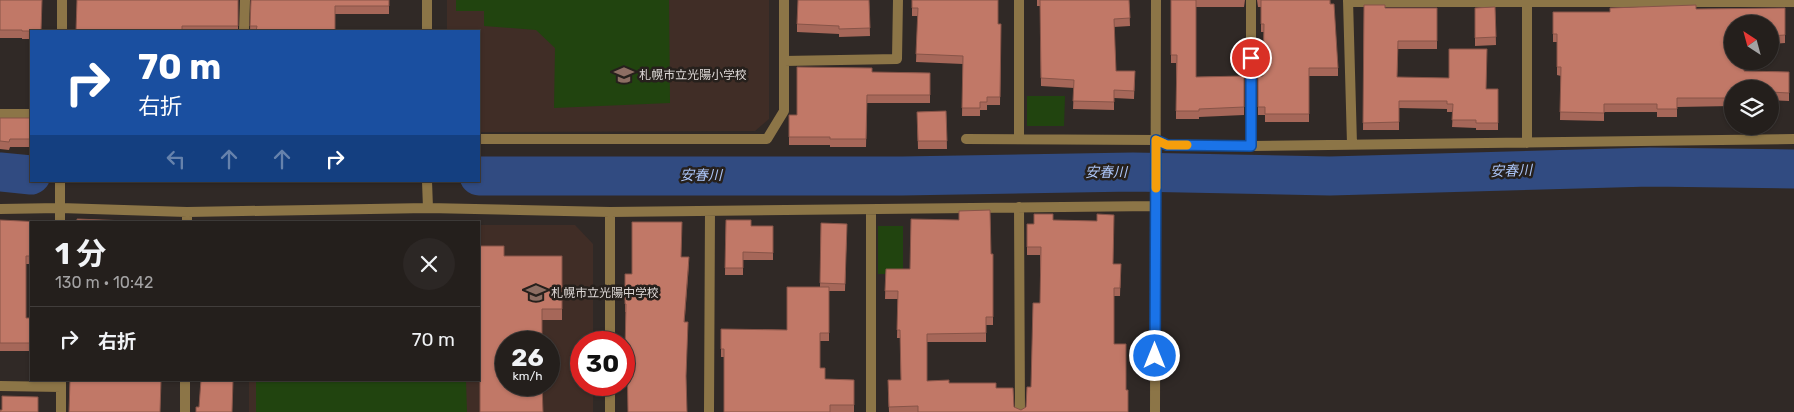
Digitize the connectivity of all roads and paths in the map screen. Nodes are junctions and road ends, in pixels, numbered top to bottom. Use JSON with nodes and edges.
{"nodes":[{"id":1,"x":62,"y":0,"type":"edge"},
{"id":2,"x":245,"y":0,"type":"edge"},
{"id":3,"x":427,"y":0,"type":"edge"},
{"id":4,"x":784,"y":0,"type":"edge"},
{"id":5,"x":898,"y":0,"type":"edge"},
{"id":6,"x":1019,"y":0,"type":"edge"},
{"id":7,"x":1156,"y":0,"type":"edge"},
{"id":8,"x":1251,"y":0,"type":"edge"},
{"id":9,"x":1348,"y":1,"type":"edge"},
{"id":10,"x":1527,"y":1,"type":"edge"},
{"id":11,"x":1794,"y":2,"type":"edge"},
{"id":12,"x":62,"y":30,"type":"edge"},
{"id":13,"x":244,"y":30,"type":"edge"},
{"id":14,"x":427,"y":30,"type":"edge"},
{"id":15,"x":784,"y":61,"type":"junction"},
{"id":16,"x":0,"y":114,"type":"edge"},
{"id":17,"x":30,"y":114,"type":"edge"},
{"id":18,"x":480,"y":139,"type":"edge"},
{"id":19,"x":966,"y":139,"type":"dead end"},
{"id":20,"x":1019,"y":139,"type":"junction"},
{"id":21,"x":1794,"y":139,"type":"edge"},
{"id":22,"x":1156,"y":140,"type":"junction"},
{"id":23,"x":1528,"y":143,"type":"junction"},
{"id":24,"x":1352,"y":144,"type":"junction"},
{"id":25,"x":1251,"y":146,"type":"junction"},
{"id":26,"x":60,"y":184,"type":"edge"},
{"id":27,"x":427,"y":185,"type":"edge"},
{"id":28,"x":1156,"y":206,"type":"junction"},
{"id":29,"x":1019,"y":207,"type":"junction"},
{"id":30,"x":60,"y":208,"type":"junction"},
{"id":31,"x":428,"y":208,"type":"junction"},
{"id":32,"x":0,"y":209,"type":"edge"},
{"id":33,"x":871,"y":210,"type":"junction"},
{"id":34,"x":710,"y":211,"type":"junction"},
{"id":35,"x":610,"y":212,"type":"junction"},
{"id":36,"x":187,"y":217,"type":"edge"},
{"id":37,"x":60,"y":221,"type":"edge"},
{"id":38,"x":610,"y":331,"type":"edge"},
{"id":39,"x":185,"y":381,"type":"edge"},
{"id":40,"x":61,"y":383,"type":"edge"},
{"id":41,"x":0,"y":386,"type":"edge"},
{"id":42,"x":610,"y":396,"type":"edge"},
{"id":43,"x":61,"y":412,"type":"edge"},
{"id":44,"x":185,"y":412,"type":"edge"},
{"id":45,"x":610,"y":412,"type":"edge"},
{"id":46,"x":710,"y":412,"type":"edge"},
{"id":47,"x":871,"y":412,"type":"edge"},
{"id":48,"x":1020,"y":412,"type":"edge"},
{"id":49,"x":1155,"y":412,"type":"edge"}],
"edges":[{"from":1,"to":12,"type":"street"},
{"from":2,"to":13,"type":"street"},
{"from":3,"to":14,"type":"street"},
{"from":4,"to":15,"type":"street"},
{"from":5,"to":15,"type":"street"},
{"from":6,"to":20,"type":"street"},
{"from":7,"to":22,"type":"street"},
{"from":8,"to":25,"type":"street"},
{"from":9,"to":10,"type":"street"},
{"from":9,"to":24,"type":"street"},
{"from":10,"to":11,"type":"street"},
{"from":10,"to":23,"type":"street"},
{"from":15,"to":18,"type":"street"},
{"from":16,"to":17,"type":"street"},
{"from":19,"to":20,"type":"street"},
{"from":20,"to":22,"type":"street"},
{"from":21,"to":23,"type":"street"},
{"from":22,"to":25,"type":"street"},
{"from":22,"to":28,"type":"street"},
{"from":23,"to":24,"type":"street"},
{"from":24,"to":25,"type":"street"},
{"from":26,"to":30,"type":"street"},
{"from":27,"to":31,"type":"street"},
{"from":28,"to":29,"type":"street"},
{"from":28,"to":49,"type":"street"},
{"from":29,"to":33,"type":"street"},
{"from":29,"to":48,"type":"street"},
{"from":30,"to":32,"type":"street"},
{"from":30,"to":36,"type":"street"},
{"from":30,"to":37,"type":"street"},
{"from":31,"to":35,"type":"street"},
{"from":31,"to":36,"type":"street"},
{"from":33,"to":34,"type":"street"},
{"from":33,"to":47,"type":"street"},
{"from":34,"to":35,"type":"street"},
{"from":34,"to":46,"type":"street"},
{"from":35,"to":38,"type":"street"},
{"from":39,"to":44,"type":"street"},
{"from":40,"to":41,"type":"street"},
{"from":40,"to":43,"type":"street"},
{"from":42,"to":45,"type":"street"}]}
